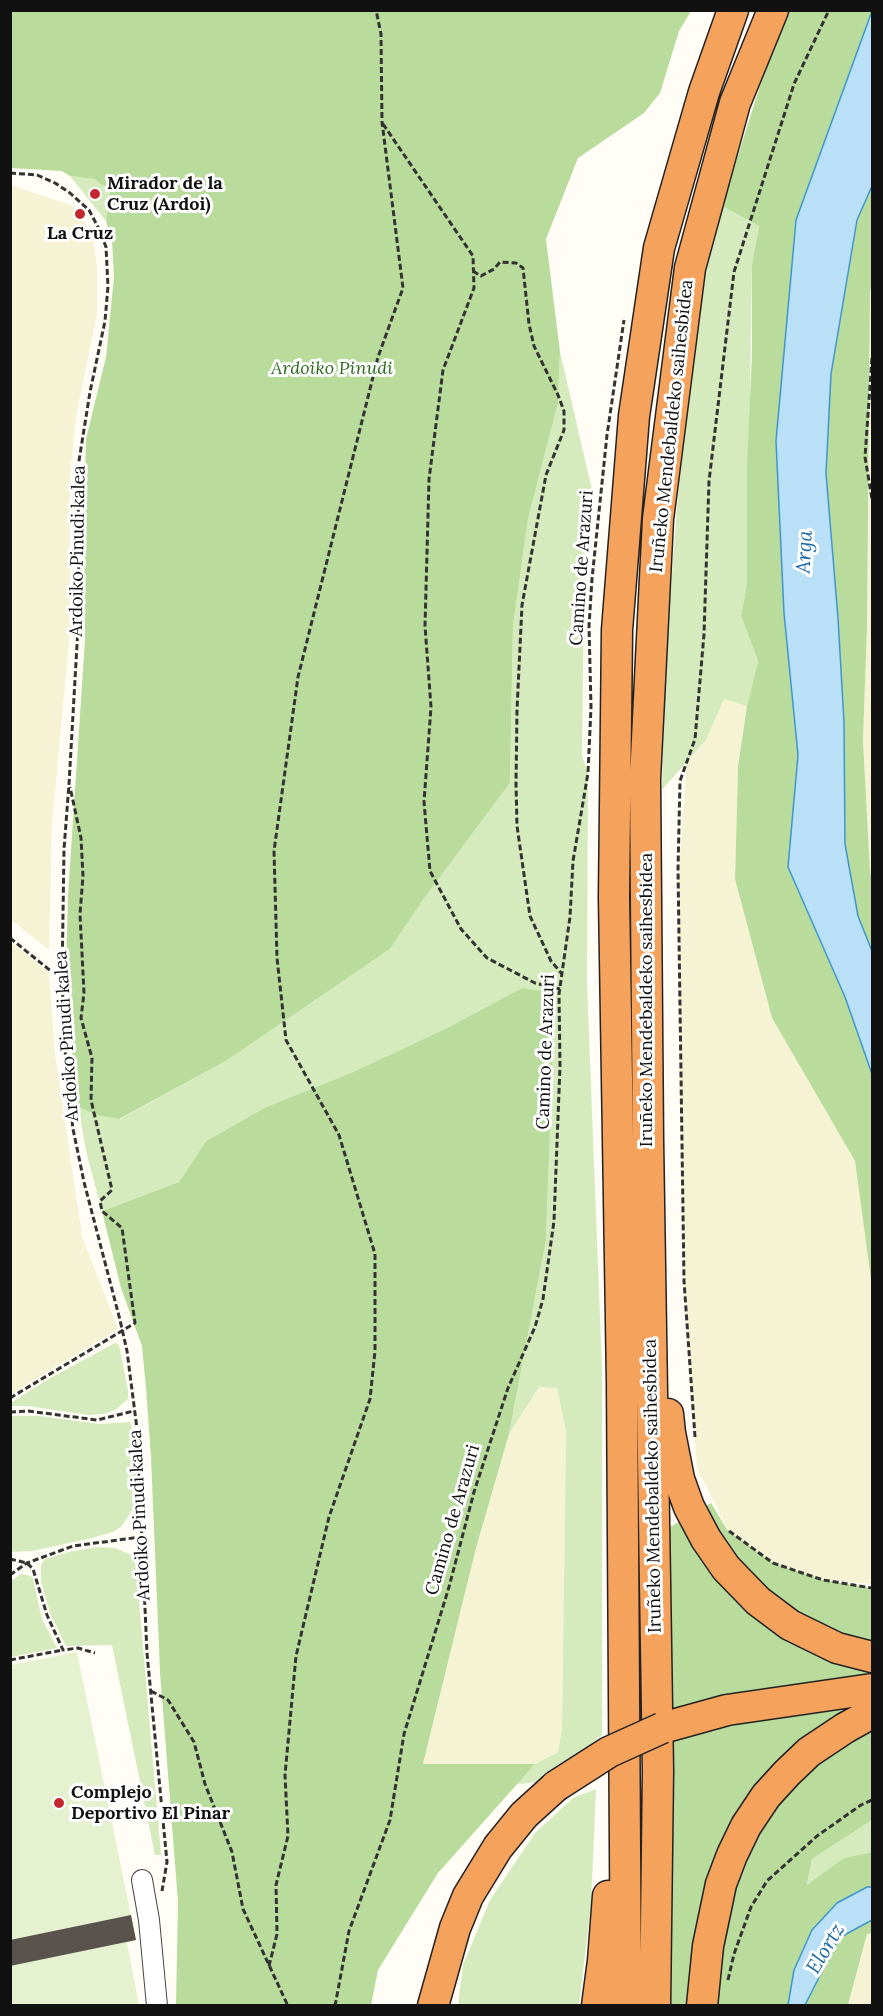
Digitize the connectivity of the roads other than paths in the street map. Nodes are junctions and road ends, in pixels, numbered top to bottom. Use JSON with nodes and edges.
{"nodes":[{"id":1,"x":733,"y":10,"type":"edge"},
{"id":2,"x":773,"y":10,"type":"edge"},
{"id":3,"x":648,"y":1140,"type":"junction"},
{"id":4,"x":873,"y":1657,"type":"edge"},
{"id":5,"x":873,"y":1689,"type":"edge"},
{"id":6,"x":873,"y":1713,"type":"edge"},
{"id":7,"x":625,"y":1794,"type":"junction"},
{"id":8,"x":142,"y":1880,"type":"dead end"},
{"id":9,"x":438,"y":1996,"type":"edge"},
{"id":10,"x":157,"y":2006,"type":"edge"},
{"id":11,"x":597,"y":2006,"type":"edge"},
{"id":12,"x":626,"y":2006,"type":"edge"},
{"id":13,"x":655,"y":2006,"type":"edge"},
{"id":14,"x":702,"y":2006,"type":"edge"}],
"edges":[{"from":1,"to":7,"type":"highway","name":"Iruñeko Mendebaldeko saihesbidea"},
{"from":2,"to":3,"type":"highway","name":"Iruñeko Mendebaldeko saihesbidea"},
{"from":3,"to":4,"type":"highway"},
{"from":3,"to":13,"type":"highway","name":"Iruñeko Mendebaldeko saihesbidea"},
{"from":5,"to":9,"type":"highway","bridge":true},
{"from":6,"to":14,"type":"highway"},
{"from":7,"to":11,"type":"highway"},
{"from":7,"to":12,"type":"highway","name":"Iruñeko Mendebaldeko saihesbidea"},
{"from":8,"to":10,"type":"street"}]}
